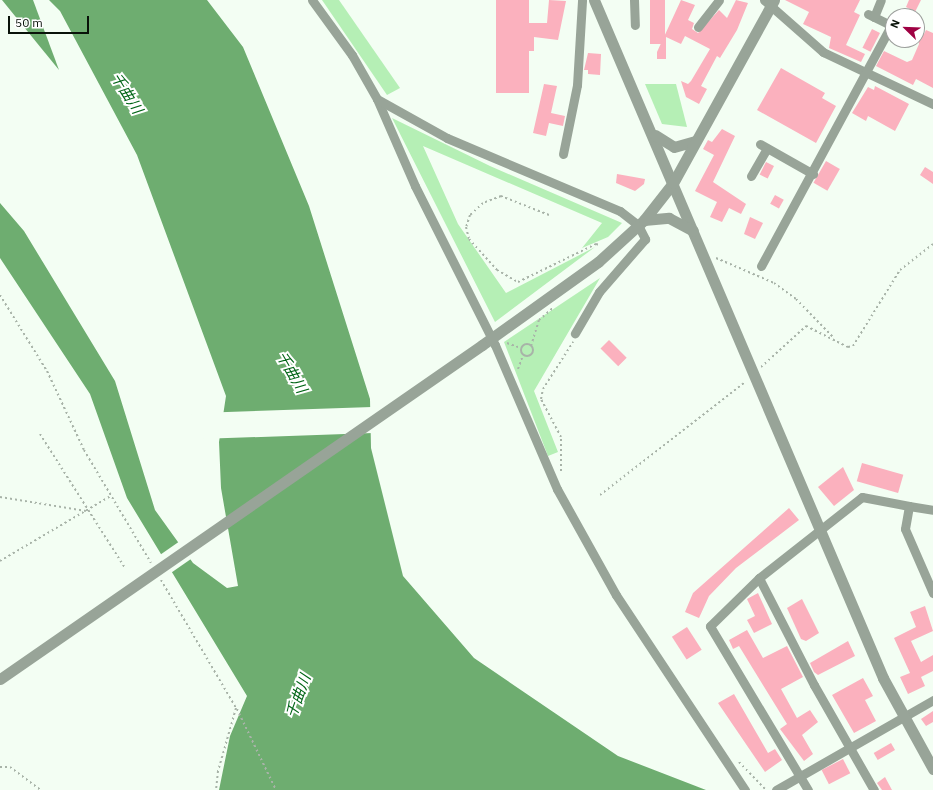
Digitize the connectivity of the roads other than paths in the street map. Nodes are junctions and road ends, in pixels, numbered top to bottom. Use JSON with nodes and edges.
{"nodes":[{"id":1,"x":312,"y":0,"type":"edge"},
{"id":2,"x":582,"y":0,"type":"edge"},
{"id":3,"x":594,"y":0,"type":"edge"},
{"id":4,"x":634,"y":0,"type":"edge"},
{"id":5,"x":719,"y":0,"type":"edge"},
{"id":6,"x":882,"y":0,"type":"edge"},
{"id":7,"x":770,"y":1,"type":"edge"},
{"id":8,"x":885,"y":21,"type":"edge"},
{"id":9,"x":635,"y":25,"type":"dead end"},
{"id":10,"x":698,"y":27,"type":"dead end"},
{"id":11,"x":885,"y":38,"type":"edge"},
{"id":12,"x":868,"y":73,"type":"junction"},
{"id":13,"x":377,"y":99,"type":"junction"},
{"id":14,"x":933,"y":104,"type":"edge"},
{"id":15,"x":649,"y":128,"type":"junction"},
{"id":16,"x":695,"y":141,"type":"junction"},
{"id":17,"x":563,"y":154,"type":"dead end"},
{"id":18,"x":812,"y":174,"type":"junction"},
{"id":19,"x":751,"y":176,"type":"dead end"},
{"id":20,"x":673,"y":183,"type":"junction"},
{"id":21,"x":641,"y":222,"type":"junction"},
{"id":22,"x":693,"y":232,"type":"junction"},
{"id":23,"x":761,"y":266,"type":"dead end"},
{"id":24,"x":575,"y":333,"type":"road end"},
{"id":25,"x":492,"y":338,"type":"junction"},
{"id":26,"x":909,"y":506,"type":"junction"},
{"id":27,"x":933,"y":510,"type":"edge"},
{"id":28,"x":820,"y":529,"type":"junction"},
{"id":29,"x":759,"y":578,"type":"junction"},
{"id":30,"x":933,"y":593,"type":"edge"},
{"id":31,"x":0,"y":679,"type":"edge"},
{"id":32,"x":933,"y":700,"type":"edge"},
{"id":33,"x":902,"y":718,"type":"junction"},
{"id":34,"x":848,"y":748,"type":"junction"},
{"id":35,"x":933,"y":769,"type":"edge"},
{"id":36,"x":799,"y":776,"type":"junction"},
{"id":37,"x":745,"y":790,"type":"edge"},
{"id":38,"x":776,"y":790,"type":"edge"},
{"id":39,"x":808,"y":790,"type":"edge"},
{"id":40,"x":874,"y":790,"type":"edge"}],
"edges":[{"from":1,"to":13,"type":"street"},
{"from":2,"to":17,"type":"street"},
{"from":3,"to":15,"type":"street"},
{"from":4,"to":9,"type":"street"},
{"from":5,"to":10,"type":"street"},
{"from":6,"to":8,"type":"street"},
{"from":7,"to":12,"type":"street"},
{"from":7,"to":16,"type":"street"},
{"from":11,"to":12,"type":"street"},
{"from":12,"to":14,"type":"street"},
{"from":12,"to":18,"type":"street"},
{"from":13,"to":21,"type":"street"},
{"from":13,"to":25,"type":"street"},
{"from":15,"to":16,"type":"street"},
{"from":15,"to":20,"type":"street"},
{"from":16,"to":20,"type":"street"},
{"from":18,"to":19,"type":"street"},
{"from":18,"to":23,"type":"street"},
{"from":20,"to":21,"type":"street"},
{"from":20,"to":22,"type":"street"},
{"from":21,"to":22,"type":"street"},
{"from":21,"to":24,"type":"street"},
{"from":21,"to":25,"type":"street"},
{"from":22,"to":28,"type":"street"},
{"from":25,"to":31,"type":"street","bridge":true},
{"from":25,"to":37,"type":"street"},
{"from":26,"to":27,"type":"street"},
{"from":26,"to":28,"type":"street"},
{"from":26,"to":30,"type":"street"},
{"from":28,"to":29,"type":"street"},
{"from":28,"to":33,"type":"street"},
{"from":29,"to":34,"type":"street"},
{"from":29,"to":36,"type":"street"},
{"from":32,"to":33,"type":"street"},
{"from":33,"to":34,"type":"street"},
{"from":33,"to":35,"type":"street"},
{"from":34,"to":36,"type":"street"},
{"from":34,"to":40,"type":"street"},
{"from":36,"to":38,"type":"street"},
{"from":36,"to":39,"type":"street"}]}
